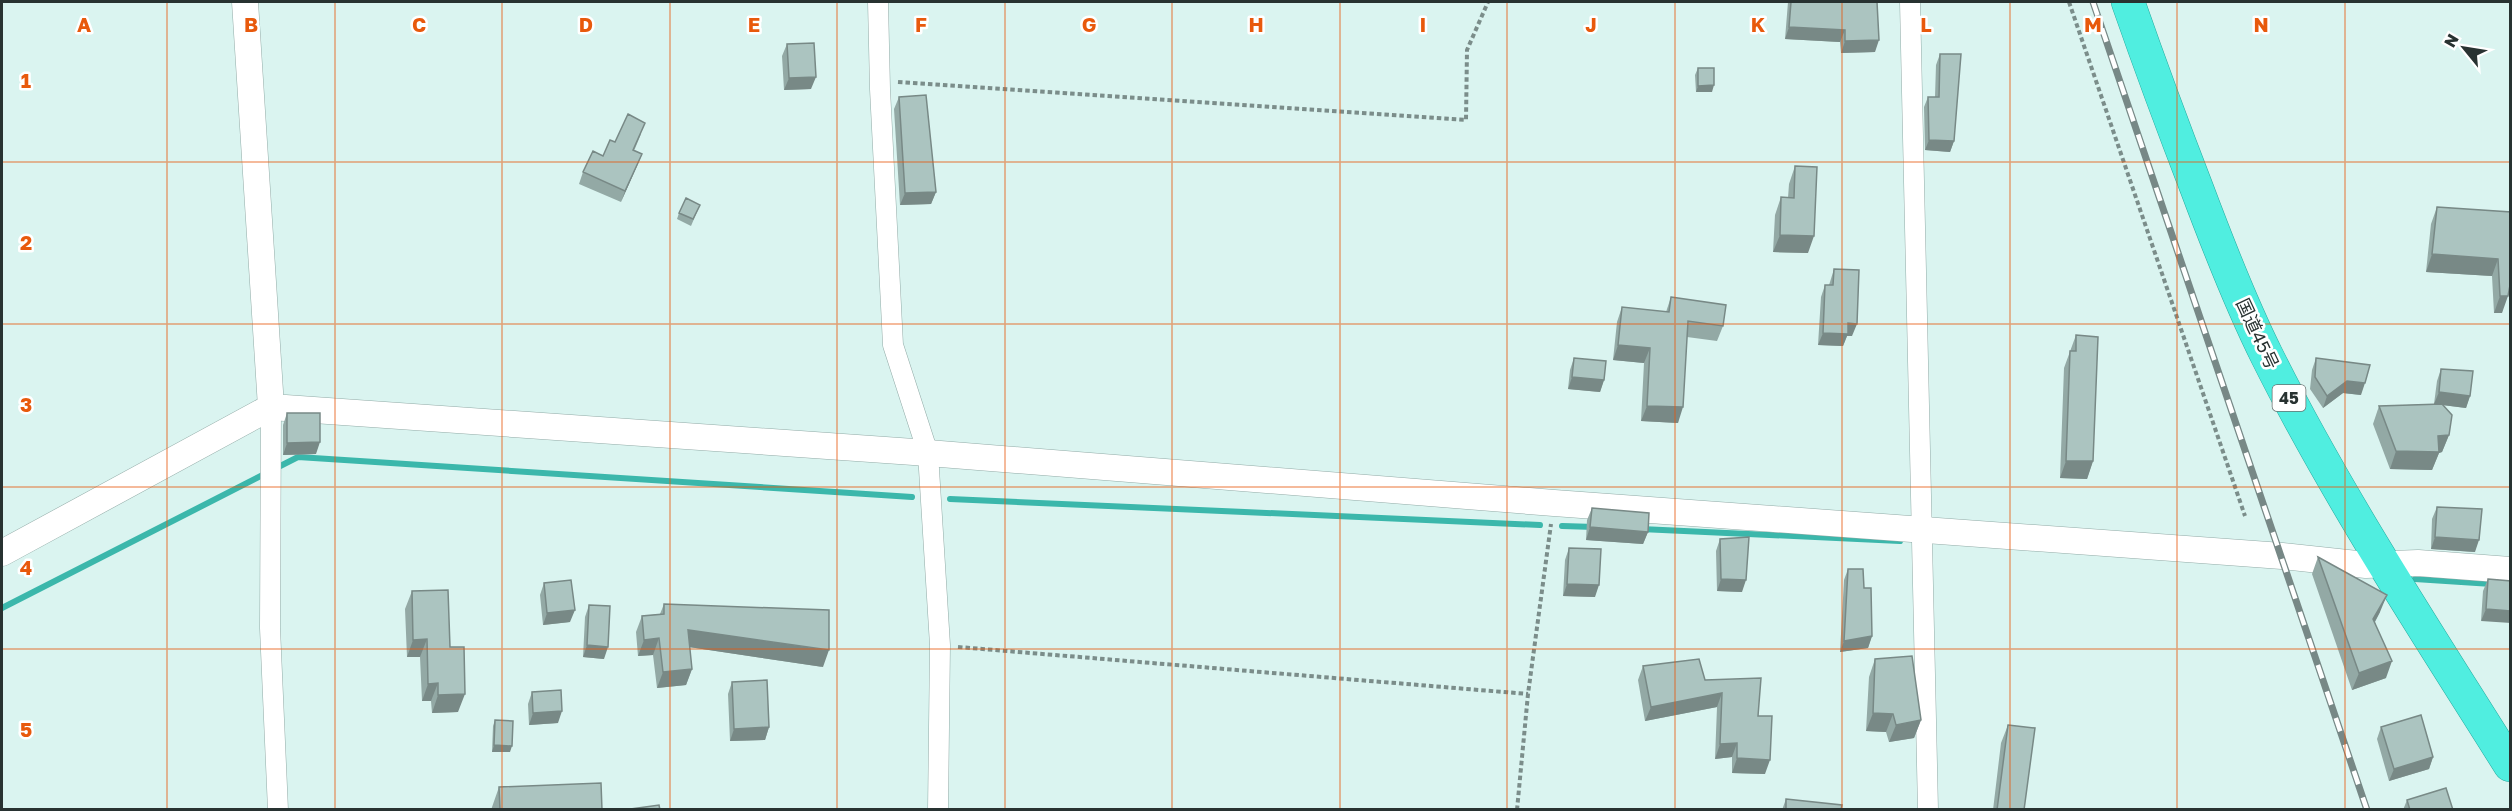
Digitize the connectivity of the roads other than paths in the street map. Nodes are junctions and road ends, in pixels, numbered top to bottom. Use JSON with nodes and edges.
{"nodes":[{"id":1,"x":245,"y":2,"type":"edge"},
{"id":2,"x":878,"y":2,"type":"edge"},
{"id":3,"x":1910,"y":2,"type":"edge"},
{"id":4,"x":2128,"y":2,"type":"edge"},
{"id":5,"x":271,"y":407,"type":"junction"},
{"id":6,"x":928,"y":453,"type":"junction"},
{"id":7,"x":1921,"y":530,"type":"junction"},
{"id":8,"x":2,"y":553,"type":"edge"},
{"id":9,"x":2383,"y":564,"type":"junction"},
{"id":10,"x":2511,"y":570,"type":"edge"},
{"id":11,"x":2511,"y":765,"type":"edge"},
{"id":12,"x":278,"y":810,"type":"edge"},
{"id":13,"x":938,"y":810,"type":"edge"},
{"id":14,"x":1928,"y":810,"type":"edge"}],
"edges":[{"from":1,"to":5,"type":"street"},
{"from":2,"to":6,"type":"street"},
{"from":3,"to":7,"type":"street"},
{"from":4,"to":9,"type":"highway","name":"国道45号","number":"45"},
{"from":5,"to":6,"type":"street"},
{"from":5,"to":8,"type":"street"},
{"from":5,"to":12,"type":"street"},
{"from":6,"to":7,"type":"street"},
{"from":6,"to":13,"type":"street"},
{"from":7,"to":9,"type":"street"},
{"from":7,"to":14,"type":"street"},
{"from":9,"to":10,"type":"street"},
{"from":9,"to":11,"type":"highway","name":"国道45号","number":"45"}]}
